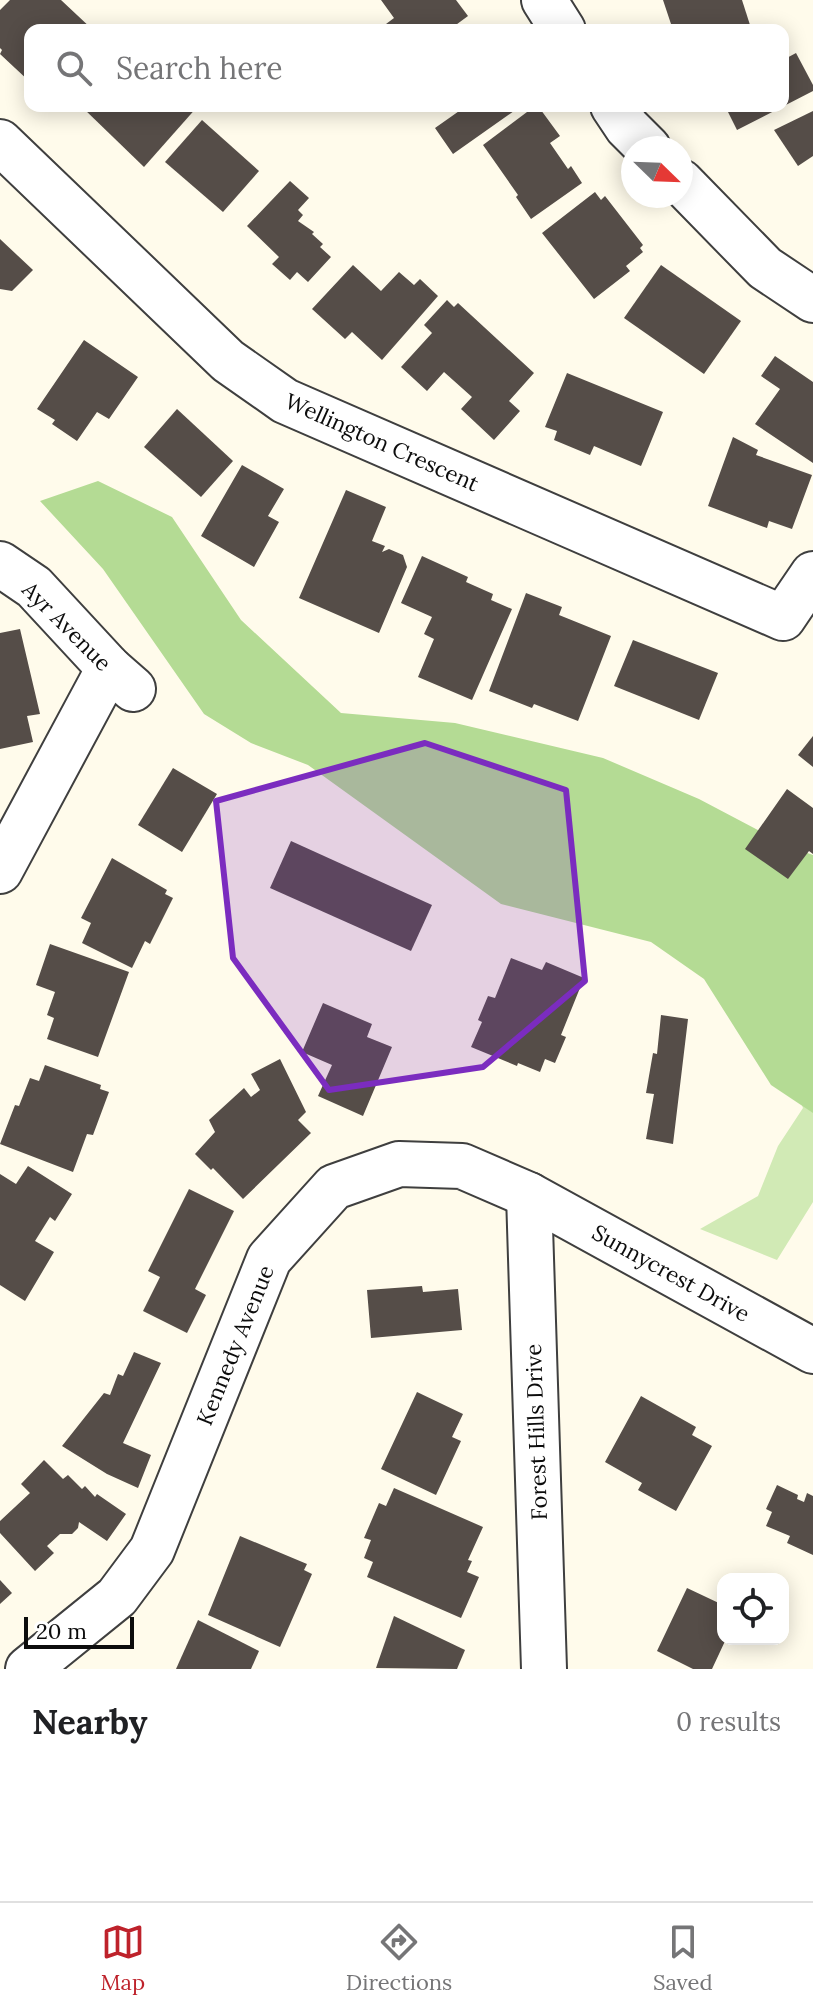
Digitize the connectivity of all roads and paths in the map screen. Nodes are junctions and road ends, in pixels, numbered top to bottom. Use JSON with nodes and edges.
{"nodes":[{"id":1,"x":544,"y":0,"type":"edge"},
{"id":2,"x":559,"y":24,"type":"edge"},
{"id":3,"x":617,"y":112,"type":"edge"},
{"id":4,"x":636,"y":136,"type":"edge"},
{"id":5,"x":0,"y":142,"type":"edge"},
{"id":6,"x":693,"y":194,"type":"edge"},
{"id":7,"x":813,"y":300,"type":"edge"},
{"id":8,"x":0,"y":564,"type":"edge"},
{"id":9,"x":813,"y":574,"type":"edge"},
{"id":10,"x":0,"y":871,"type":"edge"},
{"id":11,"x":529,"y":1195,"type":"junction"},
{"id":12,"x":813,"y":1351,"type":"edge"},
{"id":13,"x":28,"y":1669,"type":"edge"},
{"id":14,"x":544,"y":1669,"type":"edge"}],
"edges":[{"from":1,"to":2,"type":"street"},
{"from":3,"to":4,"type":"street"},
{"from":5,"to":9,"type":"street","name":"Wellington Crescent"},
{"from":6,"to":7,"type":"street"},
{"from":8,"to":10,"type":"street","name":"Ayr Avenue"},
{"from":11,"to":12,"type":"street","name":"Sunnycrest Drive"},
{"from":11,"to":13,"type":"street","name":"Kennedy Avenue"},
{"from":11,"to":14,"type":"street","name":"Forest Hills Drive"}]}
